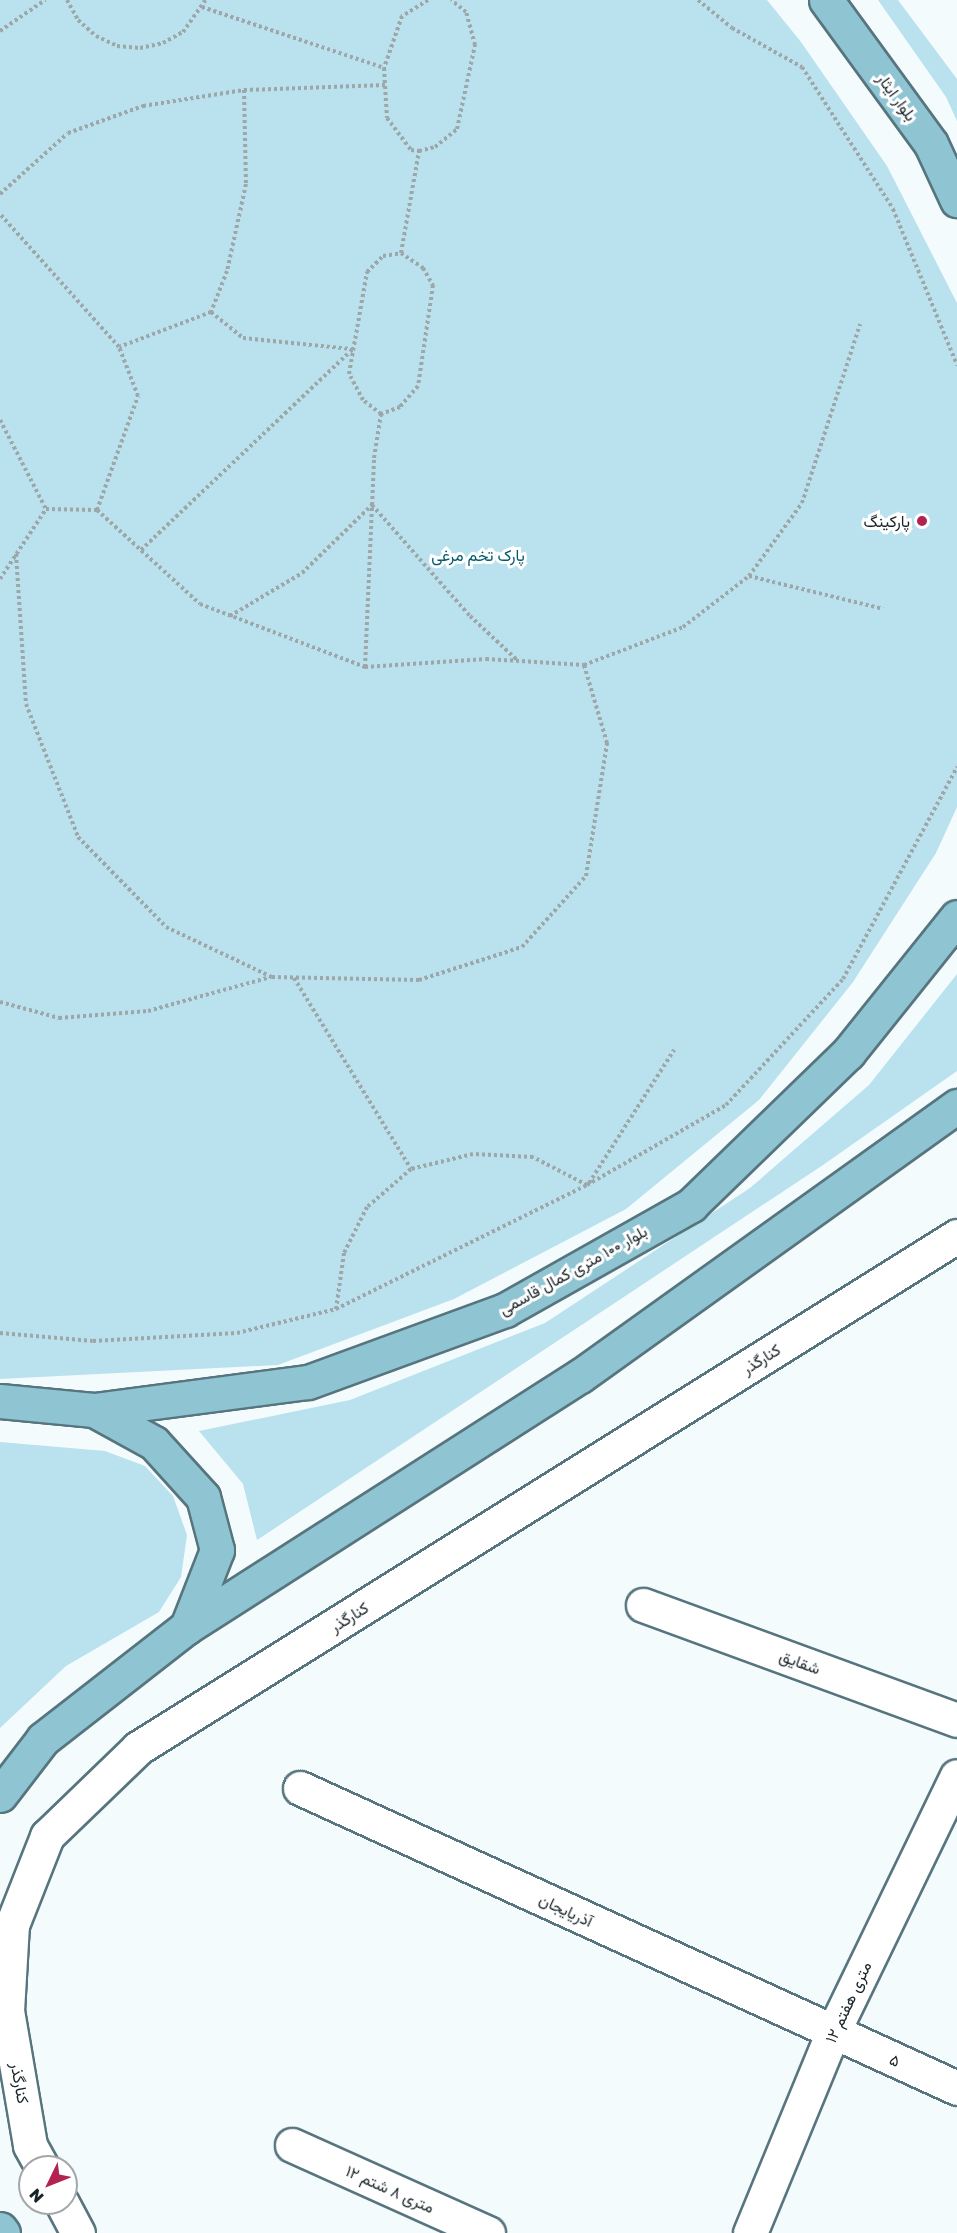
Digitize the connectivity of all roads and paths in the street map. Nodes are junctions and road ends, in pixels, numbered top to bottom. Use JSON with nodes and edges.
{"nodes":[{"id":1,"x":45,"y":0,"type":"edge"},
{"id":2,"x":67,"y":0,"type":"edge"},
{"id":3,"x":205,"y":0,"type":"edge"},
{"id":4,"x":428,"y":0,"type":"edge"},
{"id":5,"x":452,"y":0,"type":"edge"},
{"id":6,"x":698,"y":0,"type":"edge"},
{"id":7,"x":826,"y":0,"type":"edge"},
{"id":8,"x":202,"y":7,"type":"junction"},
{"id":9,"x":0,"y":31,"type":"edge"},
{"id":10,"x":384,"y":68,"type":"junction"},
{"id":11,"x":385,"y":85,"type":"junction"},
{"id":12,"x":244,"y":90,"type":"junction"},
{"id":13,"x":419,"y":151,"type":"junction"},
{"id":14,"x":0,"y":194,"type":"edge"},
{"id":15,"x":957,"y":200,"type":"edge"},
{"id":16,"x":0,"y":214,"type":"edge"},
{"id":17,"x":401,"y":253,"type":"junction"},
{"id":18,"x":211,"y":312,"type":"junction"},
{"id":19,"x":860,"y":324,"type":"dead end"},
{"id":20,"x":118,"y":347,"type":"junction"},
{"id":21,"x":352,"y":349,"type":"junction"},
{"id":22,"x":957,"y":365,"type":"edge"},
{"id":23,"x":381,"y":414,"type":"junction"},
{"id":24,"x":0,"y":420,"type":"edge"},
{"id":25,"x":372,"y":505,"type":"junction"},
{"id":26,"x":46,"y":509,"type":"junction"},
{"id":27,"x":97,"y":510,"type":"junction"},
{"id":28,"x":141,"y":550,"type":"junction"},
{"id":29,"x":16,"y":554,"type":"junction"},
{"id":30,"x":749,"y":576,"type":"junction"},
{"id":31,"x":0,"y":579,"type":"edge"},
{"id":32,"x":883,"y":609,"type":"dead end"},
{"id":33,"x":230,"y":616,"type":"junction"},
{"id":34,"x":517,"y":661,"type":"junction"},
{"id":35,"x":584,"y":665,"type":"junction"},
{"id":36,"x":365,"y":666,"type":"junction"},
{"id":37,"x":957,"y":767,"type":"edge"},
{"id":38,"x":957,"y":917,"type":"edge"},
{"id":39,"x":272,"y":977,"type":"junction"},
{"id":40,"x":293,"y":977,"type":"junction"},
{"id":41,"x":0,"y":1002,"type":"edge"},
{"id":42,"x":675,"y":1050,"type":"dead end"},
{"id":43,"x":957,"y":1106,"type":"edge"},
{"id":44,"x":411,"y":1169,"type":"junction"},
{"id":45,"x":587,"y":1185,"type":"junction"},
{"id":46,"x":957,"y":1236,"type":"edge"},
{"id":47,"x":336,"y":1309,"type":"junction"},
{"id":48,"x":0,"y":1333,"type":"edge"},
{"id":49,"x":0,"y":1401,"type":"edge"},
{"id":50,"x":94,"y":1410,"type":"junction"},
{"id":51,"x":643,"y":1605,"type":"dead end"},
{"id":52,"x":187,"y":1627,"type":"junction"},
{"id":53,"x":957,"y":1720,"type":"edge"},
{"id":54,"x":957,"y":1776,"type":"edge"},
{"id":55,"x":300,"y":1788,"type":"dead end"},
{"id":56,"x":0,"y":1795,"type":"edge"},
{"id":57,"x":832,"y":2032,"type":"junction"},
{"id":58,"x":957,"y":2088,"type":"edge"},
{"id":59,"x":292,"y":2145,"type":"dead end"},
{"id":60,"x":35,"y":2155,"type":"edge"},
{"id":61,"x":68,"y":2215,"type":"edge"},
{"id":62,"x":0,"y":2229,"type":"edge"},
{"id":63,"x":3,"y":2233,"type":"edge"},
{"id":64,"x":78,"y":2233,"type":"edge"},
{"id":65,"x":488,"y":2233,"type":"edge"},
{"id":66,"x":750,"y":2233,"type":"edge"}],
"edges":[{"from":1,"to":9,"type":"path"},
{"from":2,"to":8,"type":"path"},
{"from":3,"to":8,"type":"path"},
{"from":4,"to":10,"type":"path"},
{"from":5,"to":13,"type":"path"},
{"from":6,"to":22,"type":"path"},
{"from":7,"to":15,"type":"main road","name":"بلوار ایثار"},
{"from":8,"to":10,"type":"path"},
{"from":10,"to":11,"type":"path"},
{"from":11,"to":12,"type":"path"},
{"from":11,"to":13,"type":"path"},
{"from":12,"to":14,"type":"path"},
{"from":12,"to":18,"type":"path"},
{"from":13,"to":17,"type":"path"},
{"from":16,"to":20,"type":"path"},
{"from":17,"to":21,"type":"path"},
{"from":17,"to":23,"type":"path"},
{"from":18,"to":20,"type":"path"},
{"from":18,"to":21,"type":"path"},
{"from":19,"to":30,"type":"path"},
{"from":20,"to":27,"type":"path"},
{"from":21,"to":23,"type":"path"},
{"from":21,"to":28,"type":"path"},
{"from":23,"to":25,"type":"path"},
{"from":24,"to":26,"type":"path"},
{"from":25,"to":33,"type":"path"},
{"from":25,"to":34,"type":"path"},
{"from":25,"to":36,"type":"path"},
{"from":26,"to":27,"type":"path"},
{"from":26,"to":29,"type":"path"},
{"from":27,"to":28,"type":"path"},
{"from":28,"to":33,"type":"path"},
{"from":29,"to":31,"type":"path"},
{"from":29,"to":39,"type":"path"},
{"from":30,"to":32,"type":"path"},
{"from":30,"to":35,"type":"path"},
{"from":33,"to":36,"type":"path"},
{"from":34,"to":35,"type":"path"},
{"from":34,"to":36,"type":"path"},
{"from":35,"to":40,"type":"path"},
{"from":37,"to":45,"type":"path"},
{"from":38,"to":50,"type":"main road","name":"بلوار ۱۰۰ متری کمال قاسمی"},
{"from":39,"to":40,"type":"path"},
{"from":39,"to":41,"type":"path"},
{"from":40,"to":44,"type":"path"},
{"from":42,"to":45,"type":"path"},
{"from":43,"to":52,"type":"main road"},
{"from":44,"to":45,"type":"path"},
{"from":44,"to":47,"type":"path"},
{"from":45,"to":47,"type":"path"},
{"from":46,"to":60,"type":"street","name":"کنارگذر"},
{"from":47,"to":48,"type":"path"},
{"from":49,"to":50,"type":"main road","name":"بلوار ۱۰۰ متری کمال قاسمی"},
{"from":50,"to":52,"type":"main road"},
{"from":51,"to":53,"type":"street","name":"شقایق"},
{"from":52,"to":56,"type":"main road"},
{"from":54,"to":57,"type":"street","name":"۱۲ متری هفتم"},
{"from":55,"to":57,"type":"street","name":"آذریایجان"},
{"from":57,"to":58,"type":"street","name":"۵"},
{"from":57,"to":66,"type":"street","name":"۱۲ متری هفتم"},
{"from":59,"to":65,"type":"street","name":"۱۲ متری ۸ شتم"},
{"from":61,"to":64,"type":"street"},
{"from":62,"to":63,"type":"main road"}]}
